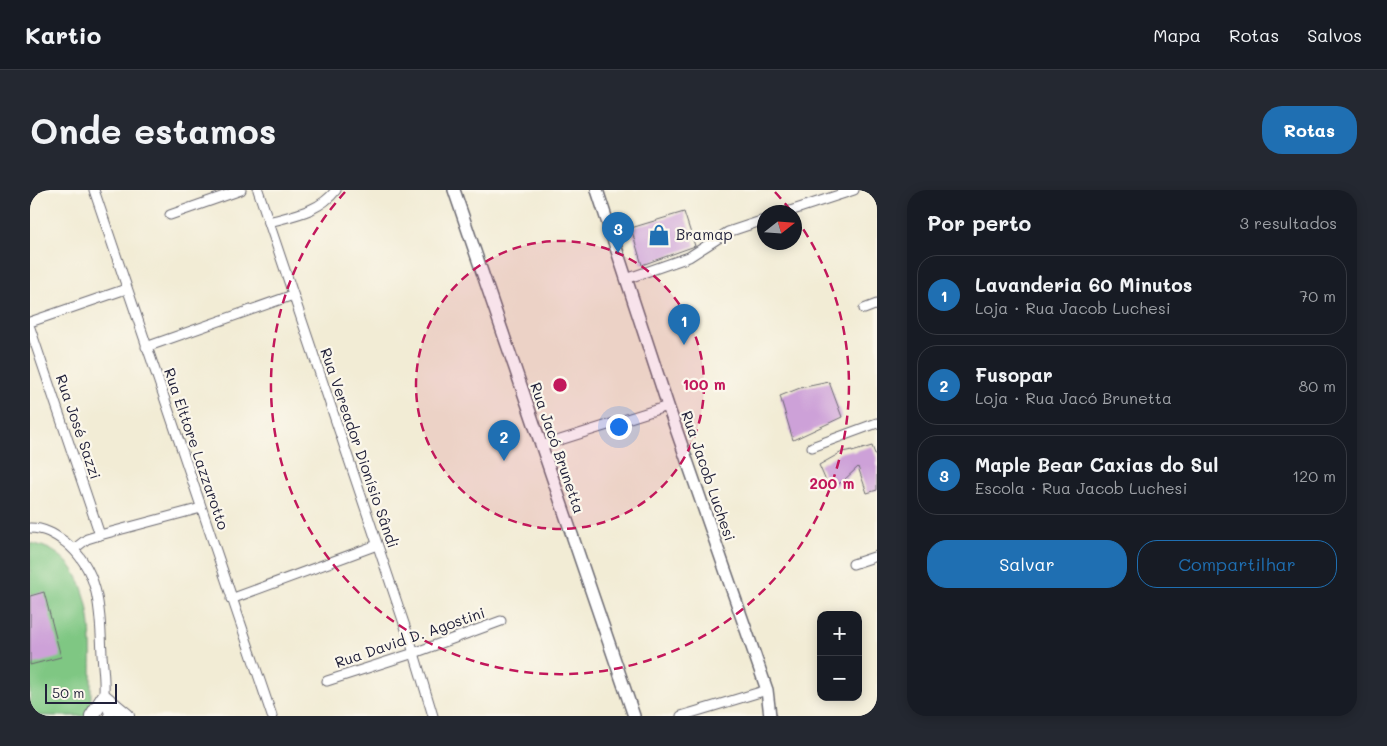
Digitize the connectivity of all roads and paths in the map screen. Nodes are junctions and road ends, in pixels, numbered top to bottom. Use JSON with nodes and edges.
{"nodes":[{"id":1,"x":94,"y":190,"type":"edge"},
{"id":2,"x":241,"y":190,"type":"edge"},
{"id":3,"x":258,"y":190,"type":"edge"},
{"id":4,"x":336,"y":190,"type":"edge"},
{"id":5,"x":454,"y":190,"type":"edge"},
{"id":6,"x":597,"y":190,"type":"edge"},
{"id":7,"x":854,"y":190,"type":"edge"},
{"id":8,"x":802,"y":207,"type":"edge"},
{"id":9,"x":170,"y":215,"type":"dead end"},
{"id":10,"x":269,"y":222,"type":"junction"},
{"id":11,"x":757,"y":222,"type":"edge"},
{"id":12,"x":626,"y":279,"type":"junction"},
{"id":13,"x":126,"y":289,"type":"junction"},
{"id":14,"x":293,"y":295,"type":"junction"},
{"id":15,"x":877,"y":304,"type":"edge"},
{"id":16,"x":864,"y":309,"type":"dead end"},
{"id":17,"x":30,"y":322,"type":"edge"},
{"id":18,"x":30,"y":328,"type":"edge"},
{"id":19,"x":146,"y":347,"type":"junction"},
{"id":20,"x":668,"y":406,"type":"junction"},
{"id":21,"x":877,"y":422,"type":"edge"},
{"id":22,"x":541,"y":446,"type":"junction"},
{"id":23,"x":812,"y":447,"type":"dead end"},
{"id":24,"x":201,"y":508,"type":"junction"},
{"id":25,"x":30,"y":528,"type":"edge"},
{"id":26,"x":100,"y":535,"type":"junction"},
{"id":27,"x":377,"y":545,"type":"junction"},
{"id":28,"x":74,"y":549,"type":"junction"},
{"id":29,"x":877,"y":556,"type":"edge"},
{"id":30,"x":853,"y":564,"type":"dead end"},
{"id":31,"x":231,"y":599,"type":"junction"},
{"id":32,"x":501,"y":621,"type":"dead end"},
{"id":33,"x":414,"y":653,"type":"junction"},
{"id":34,"x":327,"y":681,"type":"dead end"},
{"id":35,"x":766,"y":690,"type":"junction"},
{"id":36,"x":104,"y":697,"type":"junction"},
{"id":37,"x":92,"y":716,"type":"edge"},
{"id":38,"x":100,"y":716,"type":"edge"},
{"id":39,"x":110,"y":716,"type":"edge"},
{"id":40,"x":127,"y":716,"type":"edge"},
{"id":41,"x":272,"y":716,"type":"edge"},
{"id":42,"x":433,"y":716,"type":"edge"},
{"id":43,"x":634,"y":716,"type":"edge"},
{"id":44,"x":681,"y":716,"type":"edge"},
{"id":45,"x":770,"y":716,"type":"edge"}],
"edges":[{"from":1,"to":13,"type":"street","name":"Rua Elttore Lazzarotto"},
{"from":2,"to":9,"type":"street"},
{"from":3,"to":10,"type":"street","name":"Rua Vereador Dionísio Sândi"},
{"from":4,"to":10,"type":"street"},
{"from":5,"to":22,"type":"street","name":"Rua Jacó Brunetta"},
{"from":6,"to":12,"type":"street","name":"Rua Jacob Luchesi"},
{"from":7,"to":8,"type":"street"},
{"from":10,"to":14,"type":"street","name":"Rua Vereador Dionísio Sândi"},
{"from":11,"to":12,"type":"street"},
{"from":12,"to":20,"type":"street","name":"Rua Jacob Luchesi"},
{"from":13,"to":17,"type":"street"},
{"from":13,"to":19,"type":"street","name":"Rua Elttore Lazzarotto"},
{"from":14,"to":19,"type":"street"},
{"from":14,"to":27,"type":"street","name":"Rua Vereador Dionísio Sândi"},
{"from":15,"to":16,"type":"street"},
{"from":18,"to":26,"type":"street","name":"Rua José Sazzi"},
{"from":19,"to":24,"type":"street","name":"Rua Elttore Lazzarotto"},
{"from":20,"to":22,"type":"street"},
{"from":20,"to":35,"type":"street","name":"Rua Jacob Luchesi"},
{"from":21,"to":23,"type":"street"},
{"from":22,"to":43,"type":"street","name":"Rua Jacó Brunetta"},
{"from":24,"to":26,"type":"street"},
{"from":24,"to":31,"type":"street","name":"Rua Elttore Lazzarotto"},
{"from":25,"to":28,"type":"street"},
{"from":26,"to":28,"type":"street"},
{"from":27,"to":31,"type":"street"},
{"from":27,"to":33,"type":"street","name":"Rua Vereador Dionísio Sândi"},
{"from":28,"to":36,"type":"street"},
{"from":29,"to":30,"type":"street"},
{"from":31,"to":41,"type":"street","name":"Rua Elttore Lazzarotto"},
{"from":32,"to":33,"type":"street","name":"Rua David D. Agostini"},
{"from":33,"to":34,"type":"street","name":"Rua David D. Agostini"},
{"from":33,"to":42,"type":"street","name":"Rua Vereador Dionísio Sândi"},
{"from":35,"to":44,"type":"street"},
{"from":35,"to":45,"type":"street","name":"Rua Jacob Luchesi"},
{"from":36,"to":37,"type":"main road"},
{"from":36,"to":38,"type":"street"},
{"from":36,"to":39,"type":"street"},
{"from":36,"to":40,"type":"main road"}]}
